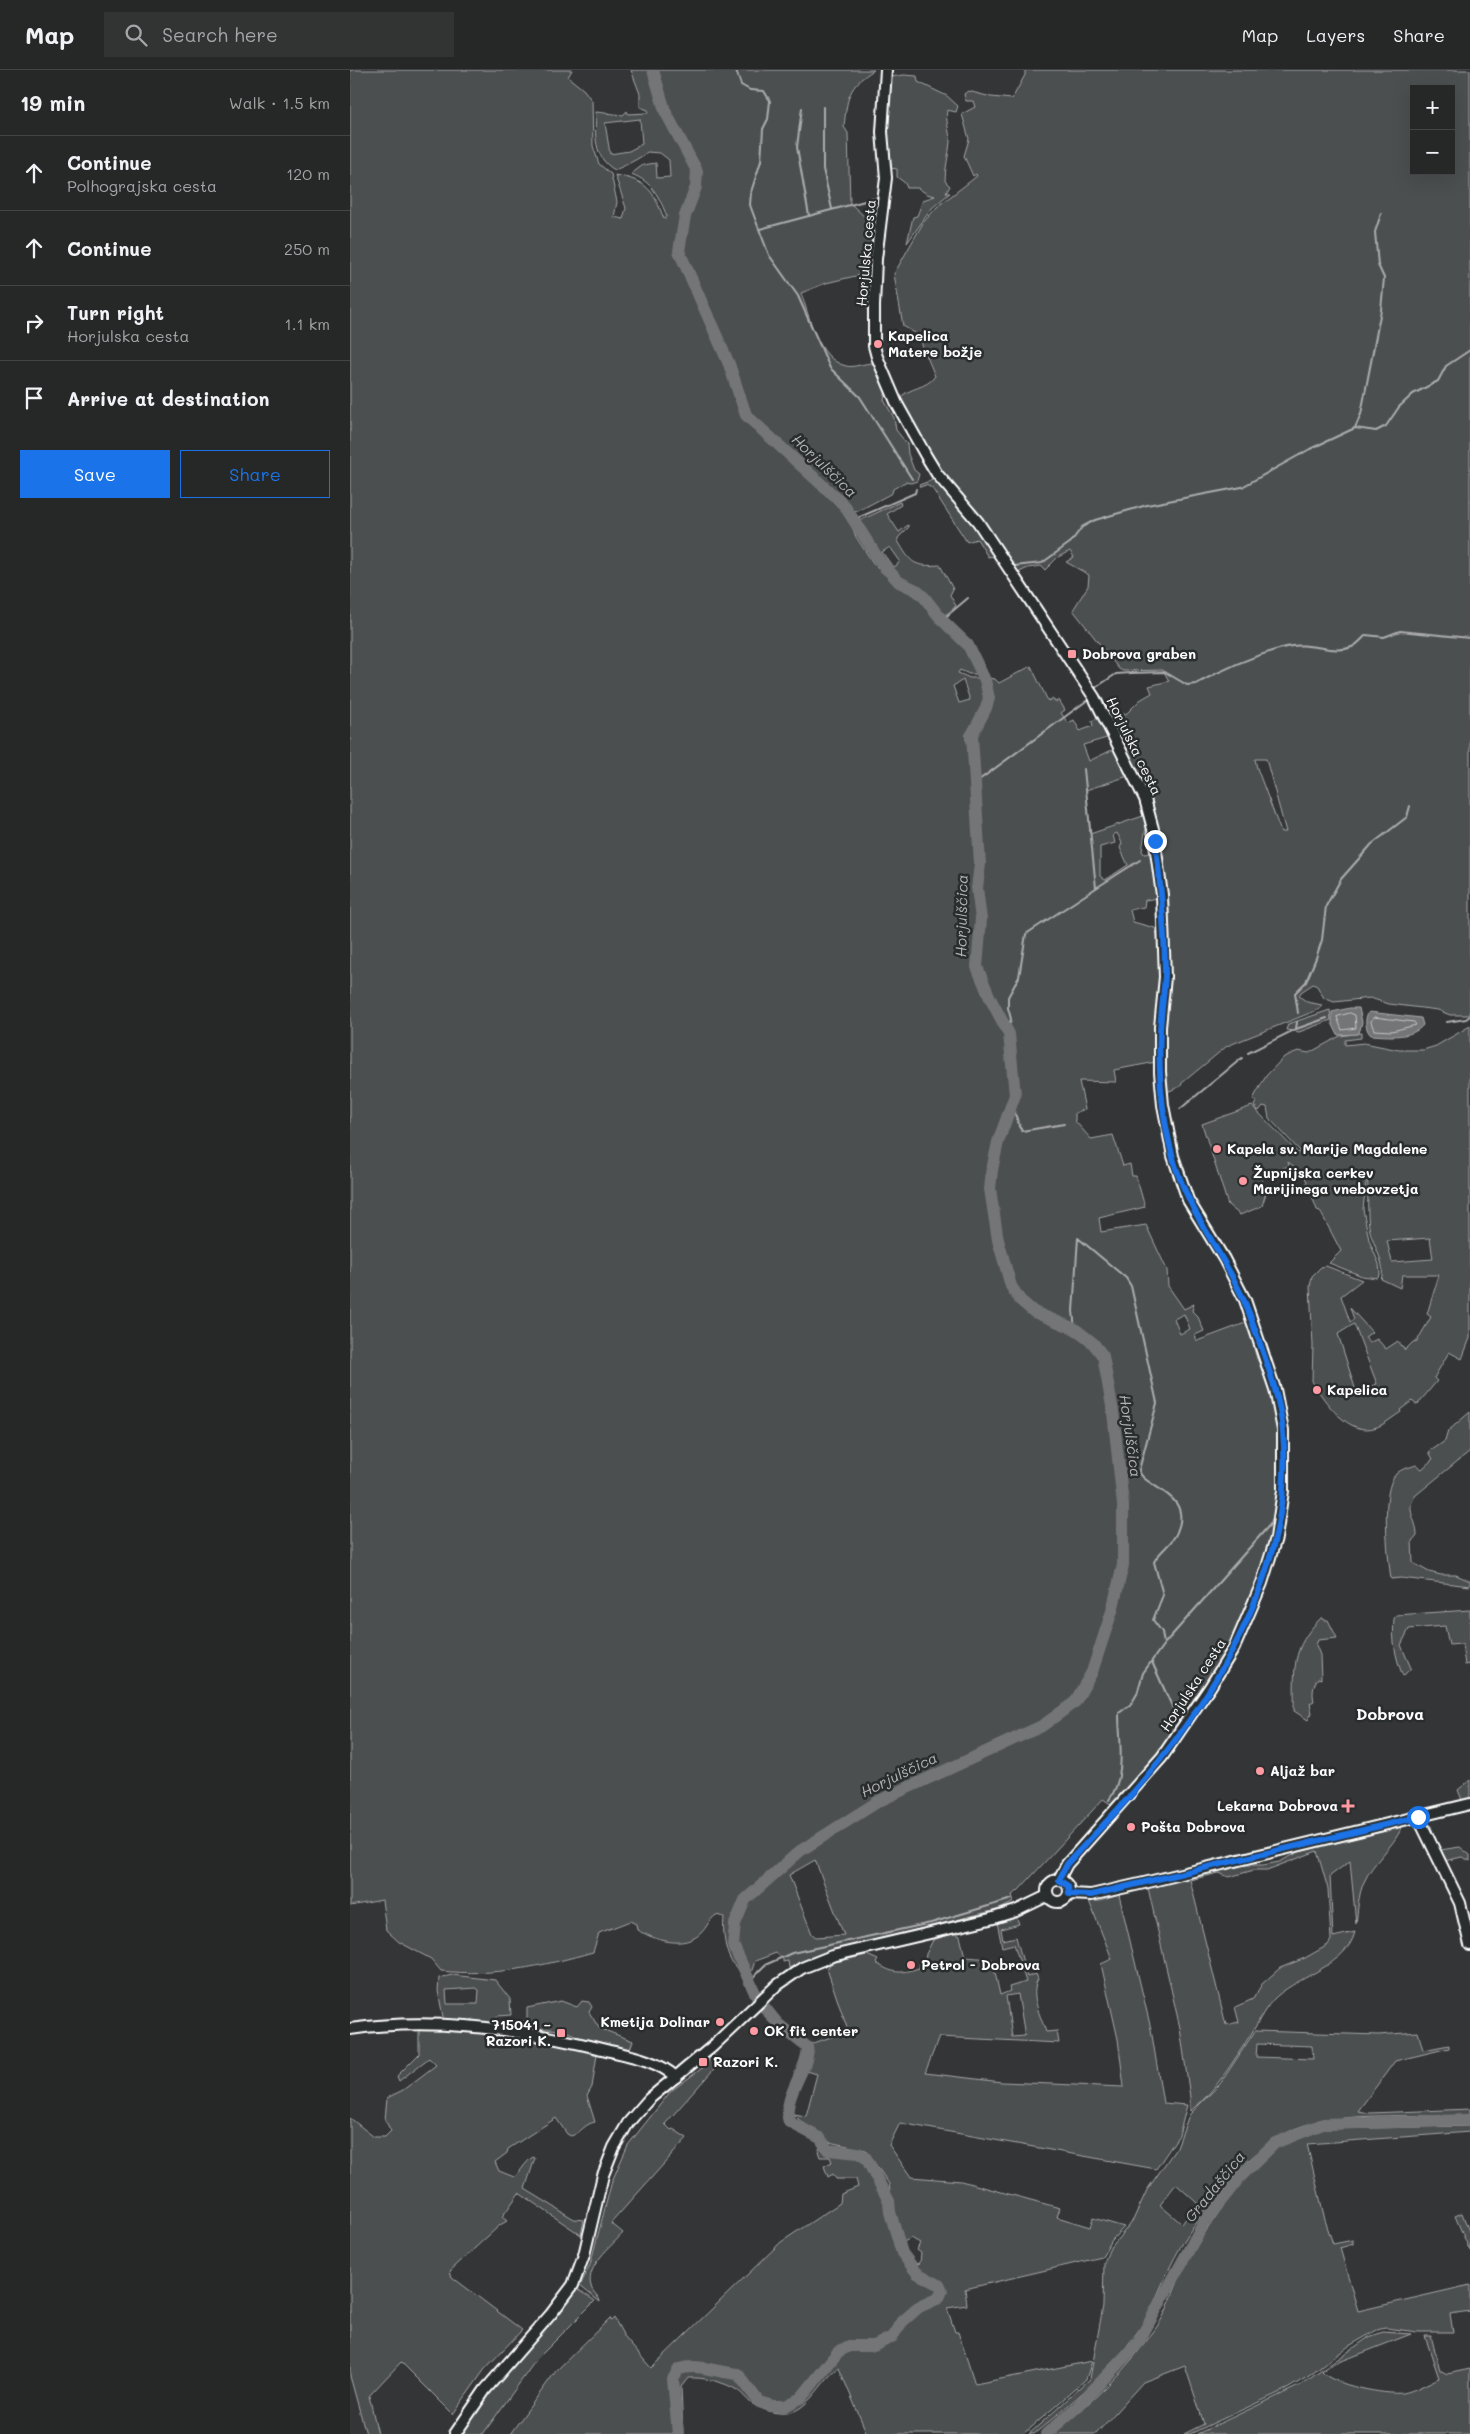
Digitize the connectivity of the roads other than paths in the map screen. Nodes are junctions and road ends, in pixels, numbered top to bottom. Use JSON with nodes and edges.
{"nodes":[{"id":1,"x":886,"y":74,"type":"edge"},
{"id":2,"x":1470,"y":1804,"type":"edge"},
{"id":3,"x":1418,"y":1817,"type":"junction"},
{"id":4,"x":1059,"y":1880,"type":"junction"},
{"id":5,"x":1069,"y":1894,"type":"junction"},
{"id":6,"x":1047,"y":1896,"type":"junction"},
{"id":7,"x":1470,"y":1944,"type":"edge"},
{"id":8,"x":350,"y":2029,"type":"edge"},
{"id":9,"x":676,"y":2077,"type":"junction"},
{"id":10,"x":455,"y":2434,"type":"edge"}],
"edges":[{"from":1,"to":4,"type":"street","name":"Horjulska cesta"},
{"from":2,"to":3,"type":"street"},
{"from":3,"to":5,"type":"street"},
{"from":3,"to":7,"type":"street"},
{"from":4,"to":5,"type":"street"},
{"from":4,"to":6,"type":"street"},
{"from":5,"to":6,"type":"street"},
{"from":6,"to":9,"type":"street"},
{"from":8,"to":9,"type":"street"},
{"from":9,"to":10,"type":"street"}]}
